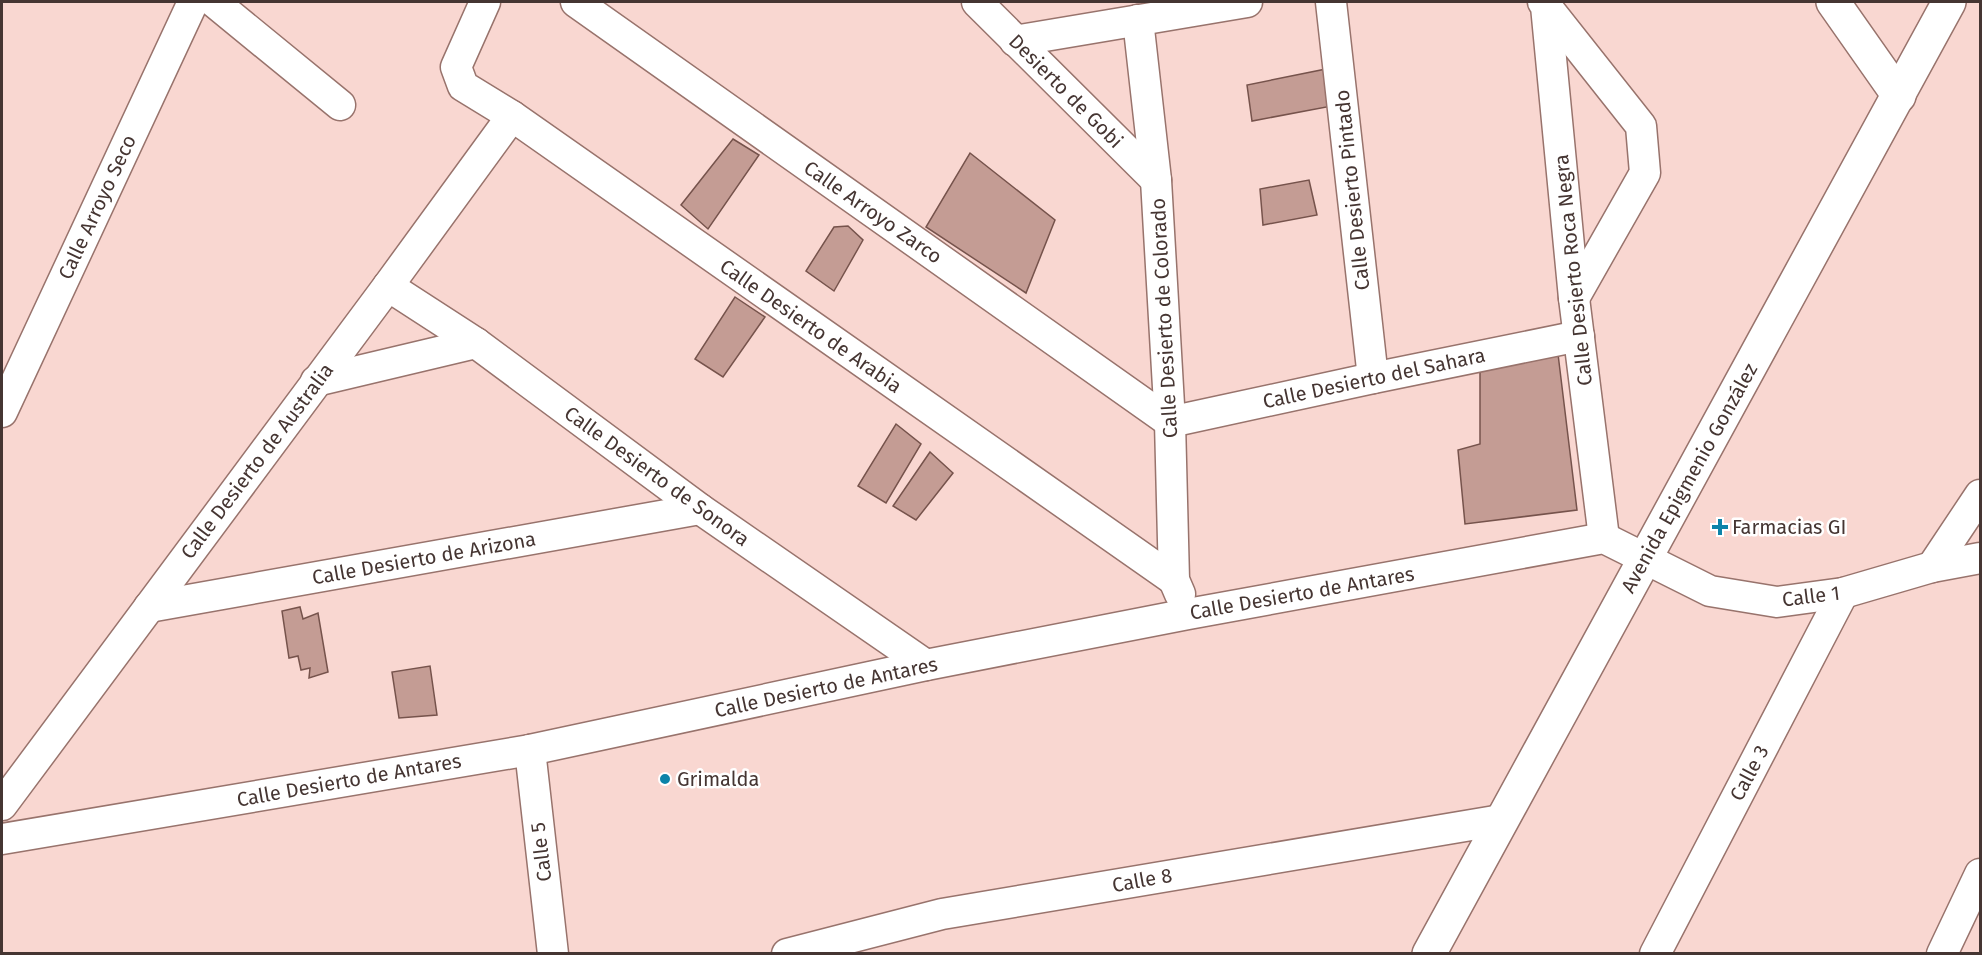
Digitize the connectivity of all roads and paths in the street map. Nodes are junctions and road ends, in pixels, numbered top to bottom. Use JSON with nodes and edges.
{"nodes":[{"id":1,"x":194,"y":2,"type":"edge"},
{"id":2,"x":214,"y":2,"type":"edge"},
{"id":3,"x":485,"y":2,"type":"edge"},
{"id":4,"x":576,"y":2,"type":"edge"},
{"id":5,"x":976,"y":2,"type":"edge"},
{"id":6,"x":1247,"y":2,"type":"edge"},
{"id":7,"x":1331,"y":2,"type":"edge"},
{"id":8,"x":1833,"y":2,"type":"edge"},
{"id":9,"x":1949,"y":2,"type":"edge"},
{"id":10,"x":1544,"y":4,"type":"edge"},
{"id":11,"x":1138,"y":20,"type":"junction"},
{"id":12,"x":1015,"y":40,"type":"junction"},
{"id":13,"x":1899,"y":96,"type":"junction"},
{"id":14,"x":340,"y":105,"type":"dead end"},
{"id":15,"x":512,"y":116,"type":"junction"},
{"id":16,"x":1156,"y":180,"type":"junction"},
{"id":17,"x":388,"y":286,"type":"junction"},
{"id":18,"x":1574,"y":298,"type":"junction"},
{"id":19,"x":1579,"y":336,"type":"junction"},
{"id":20,"x":476,"y":343,"type":"junction"},
{"id":21,"x":1373,"y":378,"type":"junction"},
{"id":22,"x":316,"y":381,"type":"junction"},
{"id":23,"x":2,"y":412,"type":"edge"},
{"id":24,"x":1170,"y":422,"type":"junction"},
{"id":25,"x":1980,"y":495,"type":"edge"},
{"id":26,"x":700,"y":509,"type":"junction"},
{"id":27,"x":1604,"y":538,"type":"junction"},
{"id":28,"x":1645,"y":558,"type":"junction"},
{"id":29,"x":1980,"y":558,"type":"edge"},
{"id":30,"x":1932,"y":567,"type":"junction"},
{"id":31,"x":1174,"y":580,"type":"junction"},
{"id":32,"x":1843,"y":593,"type":"junction"},
{"id":33,"x":149,"y":607,"type":"junction"},
{"id":34,"x":1188,"y":614,"type":"junction"},
{"id":35,"x":926,"y":665,"type":"junction"},
{"id":36,"x":530,"y":750,"type":"junction"},
{"id":37,"x":2,"y":805,"type":"edge"},
{"id":38,"x":1501,"y":820,"type":"junction"},
{"id":39,"x":2,"y":839,"type":"edge"},
{"id":40,"x":1980,"y":874,"type":"edge"},
{"id":41,"x":553,"y":954,"type":"edge"},
{"id":42,"x":787,"y":954,"type":"edge"},
{"id":43,"x":1429,"y":954,"type":"edge"},
{"id":44,"x":1655,"y":954,"type":"edge"},
{"id":45,"x":1942,"y":954,"type":"edge"}],
"edges":[{"from":1,"to":23,"type":"street","name":"Calle Arroyo Seco"},
{"from":2,"to":14,"type":"street"},
{"from":3,"to":15,"type":"street","name":"Calle Desierto de Arabia"},
{"from":4,"to":24,"type":"street","name":"Calle Arroyo Zarco"},
{"from":5,"to":12,"type":"street","name":"Desierto de Gobi"},
{"from":6,"to":11,"type":"street"},
{"from":7,"to":21,"type":"street","name":"Calle Desierto Pintado"},
{"from":8,"to":13,"type":"street"},
{"from":9,"to":13,"type":"street","name":"Avenida Epigmenio González"},
{"from":10,"to":18,"type":"street","name":"Calle Desierto Roca Negra"},
{"from":10,"to":18,"type":"street"},
{"from":11,"to":12,"type":"street"},
{"from":11,"to":16,"type":"street","name":"Calle Desierto de Colorado"},
{"from":12,"to":16,"type":"street","name":"Desierto de Gobi"},
{"from":13,"to":28,"type":"street","name":"Avenida Epigmenio González"},
{"from":15,"to":17,"type":"street","name":"Calle Desierto de Australia"},
{"from":15,"to":31,"type":"street","name":"Calle Desierto de Arabia"},
{"from":16,"to":24,"type":"street","name":"Calle Desierto de Colorado"},
{"from":17,"to":20,"type":"street","name":"Calle Desierto de Sonora"},
{"from":17,"to":22,"type":"street","name":"Calle Desierto de Australia"},
{"from":18,"to":19,"type":"street","name":"Calle Desierto Roca Negra"},
{"from":19,"to":21,"type":"street","name":"Calle Desierto del Sahara"},
{"from":19,"to":27,"type":"street","name":"Calle Desierto Roca Negra"},
{"from":20,"to":22,"type":"street"},
{"from":20,"to":26,"type":"street","name":"Calle Desierto de Sonora"},
{"from":21,"to":24,"type":"street","name":"Calle Desierto del Sahara"},
{"from":22,"to":33,"type":"street","name":"Calle Desierto de Australia"},
{"from":24,"to":31,"type":"street","name":"Calle Desierto de Colorado"},
{"from":25,"to":30,"type":"street"},
{"from":26,"to":33,"type":"street","name":"Calle Desierto de Arizona"},
{"from":26,"to":35,"type":"street","name":"Calle Desierto de Sonora"},
{"from":27,"to":28,"type":"street"},
{"from":27,"to":34,"type":"street","name":"Calle Desierto de Antares"},
{"from":28,"to":32,"type":"street","name":"Calle 1"},
{"from":28,"to":38,"type":"street","name":"Avenida Epigmenio González"},
{"from":29,"to":30,"type":"street","name":"Calle 1"},
{"from":30,"to":32,"type":"street","name":"Calle 1"},
{"from":31,"to":34,"type":"street","name":"Calle Desierto de Colorado"},
{"from":32,"to":44,"type":"street","name":"Calle 3"},
{"from":33,"to":37,"type":"street","name":"Calle Desierto de Australia"},
{"from":34,"to":35,"type":"street","name":"Calle Desierto de Antares"},
{"from":35,"to":36,"type":"street","name":"Calle Desierto de Antares"},
{"from":36,"to":39,"type":"street","name":"Calle Desierto de Antares"},
{"from":36,"to":41,"type":"street","name":"Calle 5"},
{"from":38,"to":42,"type":"street","name":"Calle 8"},
{"from":38,"to":43,"type":"street","name":"Avenida Epigmenio González"},
{"from":40,"to":45,"type":"street"}]}
